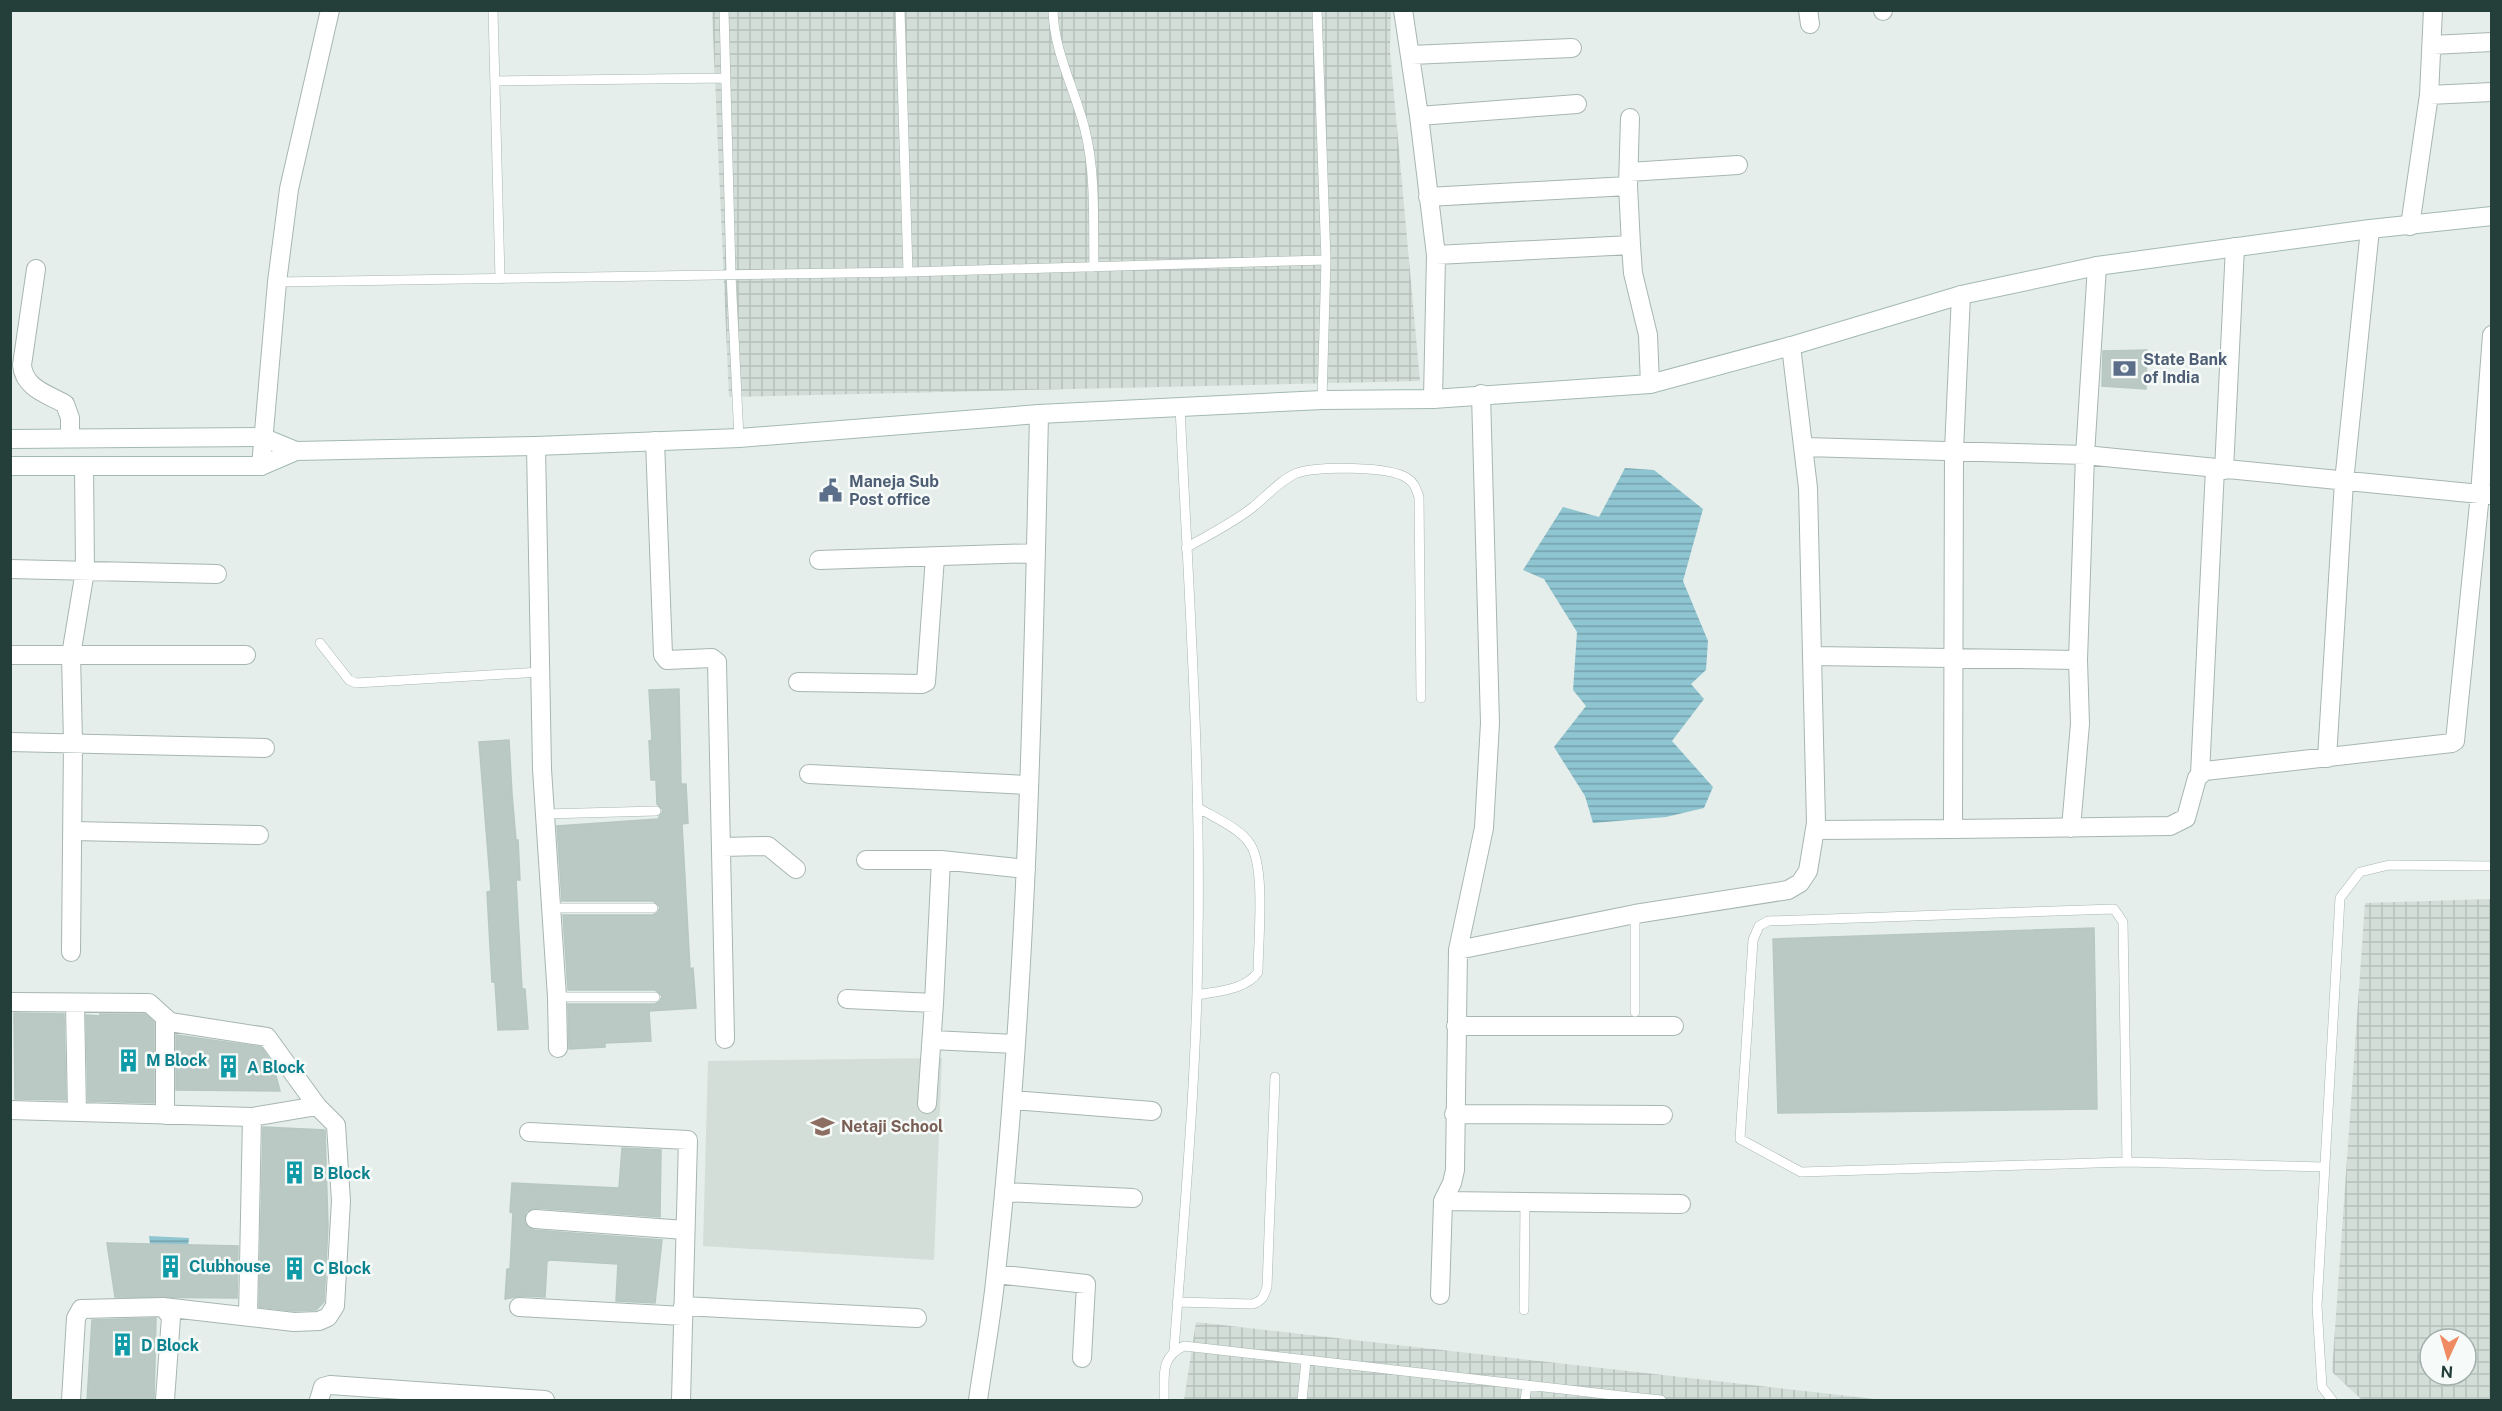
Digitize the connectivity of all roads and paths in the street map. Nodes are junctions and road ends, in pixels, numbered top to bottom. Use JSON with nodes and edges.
{"nodes":[{"id":1,"x":330,"y":10,"type":"edge"},
{"id":2,"x":493,"y":10,"type":"edge"},
{"id":3,"x":724,"y":10,"type":"edge"},
{"id":4,"x":900,"y":10,"type":"edge"},
{"id":5,"x":1053,"y":10,"type":"edge"},
{"id":6,"x":1317,"y":10,"type":"edge"},
{"id":7,"x":1403,"y":10,"type":"edge"},
{"id":8,"x":2433,"y":10,"type":"edge"},
{"id":9,"x":2492,"y":42,"type":"edge"},
{"id":10,"x":2432,"y":45,"type":"junction"},
{"id":11,"x":1572,"y":48,"type":"dead end"},
{"id":12,"x":1411,"y":55,"type":"junction"},
{"id":13,"x":726,"y":78,"type":"junction"},
{"id":14,"x":495,"y":81,"type":"junction"},
{"id":15,"x":2492,"y":92,"type":"edge"},
{"id":16,"x":2429,"y":95,"type":"junction"},
{"id":17,"x":1577,"y":104,"type":"dead end"},
{"id":18,"x":1419,"y":116,"type":"junction"},
{"id":19,"x":1630,"y":118,"type":"dead end"},
{"id":20,"x":1738,"y":165,"type":"dead end"},
{"id":21,"x":1628,"y":179,"type":"junction"},
{"id":22,"x":1428,"y":197,"type":"junction"},
{"id":23,"x":2492,"y":216,"type":"edge"},
{"id":24,"x":2410,"y":225,"type":"junction"},
{"id":25,"x":2370,"y":229,"type":"junction"},
{"id":26,"x":1630,"y":245,"type":"junction"},
{"id":27,"x":2235,"y":247,"type":"junction"},
{"id":28,"x":1436,"y":255,"type":"junction"},
{"id":29,"x":1326,"y":260,"type":"junction"},
{"id":30,"x":2097,"y":266,"type":"junction"},
{"id":31,"x":1094,"y":267,"type":"junction"},
{"id":32,"x":36,"y":269,"type":"dead end"},
{"id":33,"x":908,"y":272,"type":"junction"},
{"id":34,"x":731,"y":274,"type":"junction"},
{"id":35,"x":500,"y":279,"type":"junction"},
{"id":36,"x":277,"y":282,"type":"junction"},
{"id":37,"x":1961,"y":295,"type":"junction"},
{"id":38,"x":2492,"y":334,"type":"edge"},
{"id":39,"x":1791,"y":346,"type":"junction"},
{"id":40,"x":1650,"y":384,"type":"junction"},
{"id":41,"x":1481,"y":394,"type":"junction"},
{"id":42,"x":1433,"y":399,"type":"junction"},
{"id":43,"x":1322,"y":400,"type":"junction"},
{"id":44,"x":1180,"y":406,"type":"junction"},
{"id":45,"x":1039,"y":414,"type":"junction"},
{"id":46,"x":262,"y":437,"type":"junction"},
{"id":47,"x":70,"y":438,"type":"junction"},
{"id":48,"x":739,"y":438,"type":"junction"},
{"id":49,"x":10,"y":439,"type":"edge"},
{"id":50,"x":655,"y":441,"type":"junction"},
{"id":51,"x":536,"y":446,"type":"junction"},
{"id":52,"x":1804,"y":447,"type":"junction"},
{"id":53,"x":1954,"y":450,"type":"junction"},
{"id":54,"x":296,"y":451,"type":"junction"},
{"id":55,"x":2085,"y":455,"type":"junction"},
{"id":56,"x":10,"y":466,"type":"edge"},
{"id":57,"x":84,"y":466,"type":"junction"},
{"id":58,"x":261,"y":466,"type":"junction"},
{"id":59,"x":2219,"y":469,"type":"junction"},
{"id":60,"x":2344,"y":482,"type":"junction"},
{"id":61,"x":2486,"y":495,"type":"edge"},
{"id":62,"x":1186,"y":548,"type":"junction"},
{"id":63,"x":1036,"y":553,"type":"junction"},
{"id":64,"x":935,"y":557,"type":"junction"},
{"id":65,"x":819,"y":560,"type":"dead end"},
{"id":66,"x":10,"y":569,"type":"edge"},
{"id":67,"x":85,"y":571,"type":"junction"},
{"id":68,"x":217,"y":574,"type":"dead end"},
{"id":69,"x":320,"y":644,"type":"dead end"},
{"id":70,"x":71,"y":655,"type":"junction"},
{"id":71,"x":246,"y":655,"type":"dead end"},
{"id":72,"x":10,"y":656,"type":"edge"},
{"id":73,"x":1814,"y":656,"type":"junction"},
{"id":74,"x":1953,"y":657,"type":"junction"},
{"id":75,"x":2078,"y":660,"type":"junction"},
{"id":76,"x":540,"y":672,"type":"junction"},
{"id":77,"x":798,"y":682,"type":"dead end"},
{"id":78,"x":1421,"y":698,"type":"dead end"},
{"id":79,"x":10,"y":742,"type":"edge"},
{"id":80,"x":73,"y":742,"type":"junction"},
{"id":81,"x":265,"y":748,"type":"dead end"},
{"id":82,"x":2327,"y":758,"type":"junction"},
{"id":83,"x":808,"y":774,"type":"dead end"},
{"id":84,"x":2200,"y":774,"type":"junction"},
{"id":85,"x":1028,"y":785,"type":"junction"},
{"id":86,"x":1197,"y":807,"type":"junction"},
{"id":87,"x":656,"y":812,"type":"dead end"},
{"id":88,"x":545,"y":814,"type":"junction"},
{"id":89,"x":2071,"y":828,"type":"junction"},
{"id":90,"x":1815,"y":830,"type":"junction"},
{"id":91,"x":1953,"y":830,"type":"junction"},
{"id":92,"x":73,"y":831,"type":"junction"},
{"id":93,"x":259,"y":835,"type":"dead end"},
{"id":94,"x":721,"y":847,"type":"junction"},
{"id":95,"x":866,"y":860,"type":"dead end"},
{"id":96,"x":941,"y":860,"type":"junction"},
{"id":97,"x":2492,"y":866,"type":"edge"},
{"id":98,"x":796,"y":868,"type":"dead end"},
{"id":99,"x":1026,"y":869,"type":"junction"},
{"id":100,"x":551,"y":908,"type":"junction"},
{"id":101,"x":653,"y":908,"type":"dead end"},
{"id":102,"x":1635,"y":914,"type":"junction"},
{"id":103,"x":1458,"y":950,"type":"junction"},
{"id":104,"x":70,"y":952,"type":"dead end"},
{"id":105,"x":1197,"y":995,"type":"junction"},
{"id":106,"x":655,"y":997,"type":"dead end"},
{"id":107,"x":557,"y":998,"type":"junction"},
{"id":108,"x":847,"y":999,"type":"dead end"},
{"id":109,"x":10,"y":1002,"type":"edge"},
{"id":110,"x":75,"y":1003,"type":"junction"},
{"id":111,"x":934,"y":1003,"type":"junction"},
{"id":112,"x":1635,"y":1012,"type":"dead end"},
{"id":113,"x":165,"y":1018,"type":"junction"},
{"id":114,"x":1456,"y":1026,"type":"junction"},
{"id":115,"x":1674,"y":1026,"type":"dead end"},
{"id":116,"x":725,"y":1039,"type":"dead end"},
{"id":117,"x":932,"y":1040,"type":"junction"},
{"id":118,"x":1015,"y":1044,"type":"junction"},
{"id":119,"x":558,"y":1048,"type":"dead end"},
{"id":120,"x":1275,"y":1077,"type":"dead end"},
{"id":121,"x":1012,"y":1100,"type":"junction"},
{"id":122,"x":927,"y":1104,"type":"dead end"},
{"id":123,"x":317,"y":1106,"type":"junction"},
{"id":124,"x":10,"y":1110,"type":"edge"},
{"id":125,"x":1152,"y":1111,"type":"dead end"},
{"id":126,"x":77,"y":1112,"type":"junction"},
{"id":127,"x":1454,"y":1114,"type":"junction"},
{"id":128,"x":165,"y":1115,"type":"junction"},
{"id":129,"x":1663,"y":1115,"type":"dead end"},
{"id":130,"x":252,"y":1117,"type":"junction"},
{"id":131,"x":528,"y":1132,"type":"dead end"},
{"id":132,"x":2127,"y":1162,"type":"junction"},
{"id":133,"x":2324,"y":1167,"type":"junction"},
{"id":134,"x":1004,"y":1192,"type":"junction"},
{"id":135,"x":1133,"y":1198,"type":"dead end"},
{"id":136,"x":1443,"y":1201,"type":"junction"},
{"id":137,"x":1526,"y":1202,"type":"junction"},
{"id":138,"x":1681,"y":1204,"type":"dead end"},
{"id":139,"x":535,"y":1219,"type":"dead end"},
{"id":140,"x":685,"y":1230,"type":"junction"},
{"id":141,"x":996,"y":1274,"type":"junction"},
{"id":142,"x":1440,"y":1295,"type":"dead end"},
{"id":143,"x":1177,"y":1302,"type":"junction"},
{"id":144,"x":164,"y":1307,"type":"junction"},
{"id":145,"x":519,"y":1307,"type":"dead end"},
{"id":146,"x":1524,"y":1310,"type":"dead end"},
{"id":147,"x":683,"y":1311,"type":"junction"},
{"id":148,"x":248,"y":1316,"type":"junction"},
{"id":149,"x":917,"y":1318,"type":"dead end"},
{"id":150,"x":1174,"y":1351,"type":"junction"},
{"id":151,"x":1082,"y":1358,"type":"dead end"},
{"id":152,"x":1306,"y":1361,"type":"junction"},
{"id":153,"x":1527,"y":1386,"type":"junction"},
{"id":154,"x":1631,"y":1399,"type":"edge"},
{"id":155,"x":71,"y":1401,"type":"edge"},
{"id":156,"x":165,"y":1401,"type":"edge"},
{"id":157,"x":319,"y":1401,"type":"edge"},
{"id":158,"x":545,"y":1401,"type":"edge"},
{"id":159,"x":681,"y":1401,"type":"edge"},
{"id":160,"x":978,"y":1401,"type":"edge"},
{"id":161,"x":1164,"y":1401,"type":"edge"},
{"id":162,"x":1302,"y":1401,"type":"edge"},
{"id":163,"x":1525,"y":1401,"type":"edge"},
{"id":164,"x":1661,"y":1401,"type":"edge"},
{"id":165,"x":2332,"y":1401,"type":"edge"}],
"edges":[{"from":1,"to":36,"type":"street"},
{"from":2,"to":14,"type":"lane"},
{"from":3,"to":13,"type":"lane"},
{"from":4,"to":33,"type":"lane"},
{"from":5,"to":31,"type":"lane"},
{"from":6,"to":29,"type":"lane"},
{"from":7,"to":12,"type":"street"},
{"from":8,"to":10,"type":"street"},
{"from":9,"to":10,"type":"street"},
{"from":10,"to":16,"type":"street"},
{"from":11,"to":12,"type":"street"},
{"from":12,"to":18,"type":"street"},
{"from":13,"to":14,"type":"lane"},
{"from":13,"to":34,"type":"lane"},
{"from":14,"to":35,"type":"lane"},
{"from":15,"to":16,"type":"street"},
{"from":16,"to":24,"type":"street"},
{"from":17,"to":18,"type":"street"},
{"from":18,"to":22,"type":"street"},
{"from":19,"to":21,"type":"street"},
{"from":20,"to":21,"type":"street"},
{"from":21,"to":22,"type":"street"},
{"from":21,"to":26,"type":"street"},
{"from":22,"to":28,"type":"street"},
{"from":23,"to":24,"type":"street"},
{"from":24,"to":25,"type":"street"},
{"from":25,"to":27,"type":"street"},
{"from":25,"to":60,"type":"street"},
{"from":26,"to":28,"type":"street"},
{"from":26,"to":40,"type":"street"},
{"from":27,"to":30,"type":"street"},
{"from":27,"to":59,"type":"street"},
{"from":28,"to":42,"type":"street"},
{"from":29,"to":31,"type":"lane"},
{"from":29,"to":43,"type":"lane"},
{"from":30,"to":37,"type":"street"},
{"from":30,"to":55,"type":"street"},
{"from":31,"to":33,"type":"lane"},
{"from":32,"to":47,"type":"street"},
{"from":33,"to":34,"type":"lane"},
{"from":34,"to":35,"type":"lane"},
{"from":34,"to":48,"type":"lane"},
{"from":35,"to":36,"type":"lane"},
{"from":36,"to":46,"type":"street"},
{"from":37,"to":39,"type":"street"},
{"from":37,"to":53,"type":"street"},
{"from":38,"to":61,"type":"street"},
{"from":39,"to":40,"type":"street"},
{"from":39,"to":52,"type":"street"},
{"from":40,"to":41,"type":"street"},
{"from":41,"to":42,"type":"street"},
{"from":41,"to":103,"type":"street"},
{"from":42,"to":43,"type":"street"},
{"from":43,"to":44,"type":"street"},
{"from":44,"to":45,"type":"street"},
{"from":44,"to":62,"type":"lane"},
{"from":45,"to":48,"type":"street"},
{"from":45,"to":63,"type":"street"},
{"from":46,"to":47,"type":"street"},
{"from":46,"to":54,"type":"street"},
{"from":46,"to":58,"type":"street"},
{"from":47,"to":49,"type":"street"},
{"from":48,"to":50,"type":"street"},
{"from":50,"to":51,"type":"street"},
{"from":50,"to":94,"type":"street"},
{"from":51,"to":54,"type":"street"},
{"from":51,"to":76,"type":"street"},
{"from":52,"to":53,"type":"street"},
{"from":52,"to":73,"type":"street"},
{"from":53,"to":55,"type":"street"},
{"from":53,"to":74,"type":"street"},
{"from":54,"to":58,"type":"street"},
{"from":55,"to":59,"type":"street"},
{"from":55,"to":75,"type":"street"},
{"from":56,"to":57,"type":"street"},
{"from":57,"to":58,"type":"street"},
{"from":57,"to":67,"type":"street"},
{"from":59,"to":60,"type":"street"},
{"from":59,"to":84,"type":"street"},
{"from":60,"to":61,"type":"street"},
{"from":60,"to":82,"type":"street"},
{"from":61,"to":82,"type":"street"},
{"from":62,"to":78,"type":"lane"},
{"from":62,"to":86,"type":"lane"},
{"from":63,"to":64,"type":"street"},
{"from":63,"to":85,"type":"street"},
{"from":64,"to":65,"type":"street"},
{"from":64,"to":77,"type":"street"},
{"from":66,"to":67,"type":"street"},
{"from":67,"to":68,"type":"street"},
{"from":67,"to":70,"type":"street"},
{"from":69,"to":76,"type":"lane"},
{"from":70,"to":71,"type":"street"},
{"from":70,"to":72,"type":"street"},
{"from":70,"to":80,"type":"street"},
{"from":73,"to":74,"type":"street"},
{"from":73,"to":90,"type":"street"},
{"from":74,"to":75,"type":"street"},
{"from":74,"to":91,"type":"street"},
{"from":75,"to":89,"type":"street"},
{"from":76,"to":88,"type":"street"},
{"from":79,"to":80,"type":"street"},
{"from":80,"to":81,"type":"street"},
{"from":80,"to":92,"type":"street"},
{"from":82,"to":84,"type":"street"},
{"from":83,"to":85,"type":"street"},
{"from":84,"to":89,"type":"street"},
{"from":85,"to":99,"type":"street"},
{"from":86,"to":105,"type":"lane"},
{"from":86,"to":105,"type":"lane"},
{"from":87,"to":88,"type":"lane"},
{"from":88,"to":100,"type":"street"},
{"from":89,"to":91,"type":"street"},
{"from":90,"to":91,"type":"street"},
{"from":90,"to":102,"type":"street"},
{"from":92,"to":93,"type":"street"},
{"from":92,"to":104,"type":"street"},
{"from":94,"to":98,"type":"street"},
{"from":94,"to":116,"type":"street"},
{"from":95,"to":96,"type":"street"},
{"from":96,"to":99,"type":"street"},
{"from":96,"to":111,"type":"street"},
{"from":97,"to":133,"type":"lane"},
{"from":99,"to":118,"type":"street"},
{"from":100,"to":101,"type":"lane"},
{"from":100,"to":107,"type":"street"},
{"from":102,"to":103,"type":"street"},
{"from":102,"to":112,"type":"lane"},
{"from":103,"to":114,"type":"street"},
{"from":105,"to":143,"type":"lane"},
{"from":106,"to":107,"type":"lane"},
{"from":107,"to":119,"type":"street"},
{"from":108,"to":111,"type":"street"},
{"from":109,"to":110,"type":"street"},
{"from":110,"to":113,"type":"street"},
{"from":110,"to":126,"type":"street"},
{"from":111,"to":117,"type":"street"},
{"from":113,"to":123,"type":"street"},
{"from":113,"to":128,"type":"street"},
{"from":114,"to":115,"type":"street"},
{"from":114,"to":127,"type":"street"},
{"from":117,"to":118,"type":"street"},
{"from":117,"to":122,"type":"street"},
{"from":118,"to":121,"type":"street"},
{"from":120,"to":143,"type":"lane"},
{"from":121,"to":125,"type":"street"},
{"from":121,"to":134,"type":"street"},
{"from":123,"to":130,"type":"street"},
{"from":123,"to":148,"type":"street"},
{"from":124,"to":126,"type":"street"},
{"from":126,"to":128,"type":"street"},
{"from":127,"to":129,"type":"street"},
{"from":127,"to":136,"type":"street"},
{"from":128,"to":130,"type":"street"},
{"from":130,"to":148,"type":"street"},
{"from":131,"to":140,"type":"street"},
{"from":132,"to":132,"type":"lane"},
{"from":132,"to":133,"type":"lane"},
{"from":133,"to":165,"type":"lane"},
{"from":134,"to":135,"type":"street"},
{"from":134,"to":141,"type":"street"},
{"from":136,"to":137,"type":"street"},
{"from":136,"to":142,"type":"street"},
{"from":137,"to":138,"type":"street"},
{"from":137,"to":146,"type":"lane"},
{"from":139,"to":140,"type":"street"},
{"from":140,"to":147,"type":"street"},
{"from":141,"to":151,"type":"street"},
{"from":141,"to":160,"type":"street"},
{"from":143,"to":150,"type":"lane"},
{"from":144,"to":148,"type":"street"},
{"from":144,"to":155,"type":"street"},
{"from":144,"to":156,"type":"street"},
{"from":145,"to":147,"type":"street"},
{"from":147,"to":149,"type":"street"},
{"from":147,"to":159,"type":"street"},
{"from":150,"to":152,"type":"lane"},
{"from":150,"to":161,"type":"lane"},
{"from":152,"to":153,"type":"lane"},
{"from":152,"to":162,"type":"lane"},
{"from":153,"to":154,"type":"lane"},
{"from":153,"to":163,"type":"lane"},
{"from":154,"to":164,"type":"lane"},
{"from":157,"to":158,"type":"street"}]}
